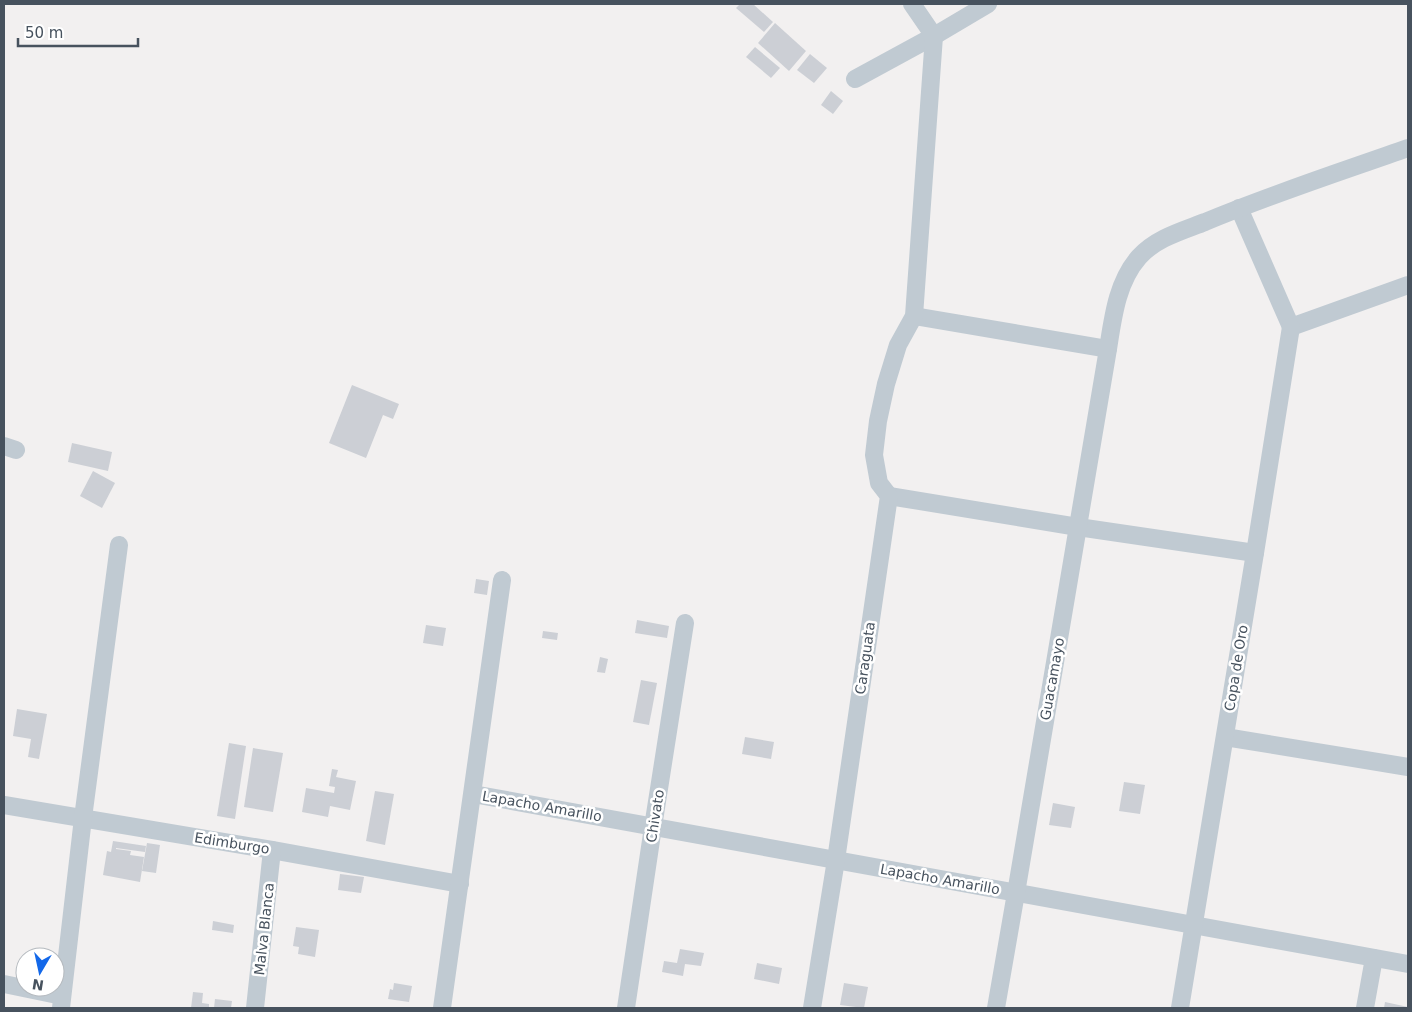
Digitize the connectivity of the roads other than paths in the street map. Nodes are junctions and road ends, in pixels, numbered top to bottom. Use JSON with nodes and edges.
{"nodes":[{"id":1,"x":912,"y":4,"type":"edge"},
{"id":2,"x":988,"y":4,"type":"edge"},
{"id":3,"x":934,"y":36,"type":"junction"},
{"id":4,"x":855,"y":79,"type":"dead end"},
{"id":5,"x":1408,"y":148,"type":"edge"},
{"id":6,"x":1239,"y":208,"type":"junction"},
{"id":7,"x":1408,"y":285,"type":"edge"},
{"id":8,"x":914,"y":316,"type":"junction"},
{"id":9,"x":1291,"y":327,"type":"junction"},
{"id":10,"x":1108,"y":349,"type":"junction"},
{"id":11,"x":889,"y":496,"type":"junction"},
{"id":12,"x":1078,"y":527,"type":"junction"},
{"id":13,"x":119,"y":546,"type":"dead end"},
{"id":14,"x":1255,"y":553,"type":"junction"},
{"id":15,"x":502,"y":580,"type":"dead end"},
{"id":16,"x":685,"y":623,"type":"dead end"},
{"id":17,"x":1225,"y":737,"type":"junction"},
{"id":18,"x":1408,"y":762,"type":"edge"},
{"id":19,"x":472,"y":794,"type":"junction"},
{"id":20,"x":4,"y":805,"type":"edge"},
{"id":21,"x":83,"y":818,"type":"junction"},
{"id":22,"x":653,"y":827,"type":"junction"},
{"id":23,"x":272,"y":850,"type":"junction"},
{"id":24,"x":836,"y":860,"type":"junction"},
{"id":25,"x":460,"y":884,"type":"junction"},
{"id":26,"x":1016,"y":893,"type":"junction"},
{"id":27,"x":1194,"y":925,"type":"junction"},
{"id":28,"x":1374,"y":958,"type":"junction"},
{"id":29,"x":1408,"y":964,"type":"edge"},
{"id":30,"x":4,"y":984,"type":"edge"},
{"id":31,"x":62,"y":1002,"type":"edge"},
{"id":32,"x":255,"y":1008,"type":"edge"},
{"id":33,"x":442,"y":1008,"type":"edge"},
{"id":34,"x":626,"y":1008,"type":"edge"},
{"id":35,"x":812,"y":1008,"type":"edge"},
{"id":36,"x":996,"y":1008,"type":"edge"},
{"id":37,"x":1180,"y":1008,"type":"edge"},
{"id":38,"x":1365,"y":1008,"type":"edge"}],
"edges":[{"from":1,"to":3,"type":"street"},
{"from":2,"to":3,"type":"street"},
{"from":3,"to":4,"type":"street"},
{"from":3,"to":8,"type":"street"},
{"from":5,"to":6,"type":"street","name":"Guacamayo"},
{"from":6,"to":9,"type":"street"},
{"from":6,"to":10,"type":"street","name":"Guacamayo"},
{"from":7,"to":9,"type":"street"},
{"from":8,"to":10,"type":"street"},
{"from":8,"to":11,"type":"street"},
{"from":9,"to":14,"type":"street","name":"Copa de Oro"},
{"from":10,"to":12,"type":"street","name":"Guacamayo"},
{"from":11,"to":12,"type":"street"},
{"from":11,"to":24,"type":"street","name":"Caraguata"},
{"from":12,"to":14,"type":"street"},
{"from":12,"to":26,"type":"street","name":"Guacamayo"},
{"from":13,"to":21,"type":"street"},
{"from":14,"to":17,"type":"street","name":"Copa de Oro"},
{"from":15,"to":19,"type":"street"},
{"from":16,"to":22,"type":"street","name":"Chivato"},
{"from":17,"to":18,"type":"street"},
{"from":17,"to":27,"type":"street","name":"Copa de Oro"},
{"from":19,"to":22,"type":"street","name":"Lapacho Amarillo"},
{"from":19,"to":25,"type":"street"},
{"from":20,"to":21,"type":"street","name":"Edimburgo"},
{"from":21,"to":23,"type":"street","name":"Edimburgo"},
{"from":21,"to":31,"type":"street"},
{"from":22,"to":24,"type":"street","name":"Lapacho Amarillo"},
{"from":22,"to":34,"type":"street","name":"Chivato"},
{"from":23,"to":25,"type":"street","name":"Edimburgo"},
{"from":23,"to":32,"type":"street","name":"Malva Blanca"},
{"from":24,"to":26,"type":"street","name":"Lapacho Amarillo"},
{"from":24,"to":35,"type":"street","name":"Caraguata"},
{"from":25,"to":33,"type":"street"},
{"from":26,"to":27,"type":"street","name":"Lapacho Amarillo"},
{"from":26,"to":36,"type":"street","name":"Guacamayo"},
{"from":27,"to":28,"type":"street","name":"Lapacho Amarillo"},
{"from":27,"to":37,"type":"street","name":"Copa de Oro"},
{"from":28,"to":29,"type":"street","name":"Lapacho Amarillo"},
{"from":28,"to":38,"type":"street"},
{"from":30,"to":31,"type":"street"}]}
